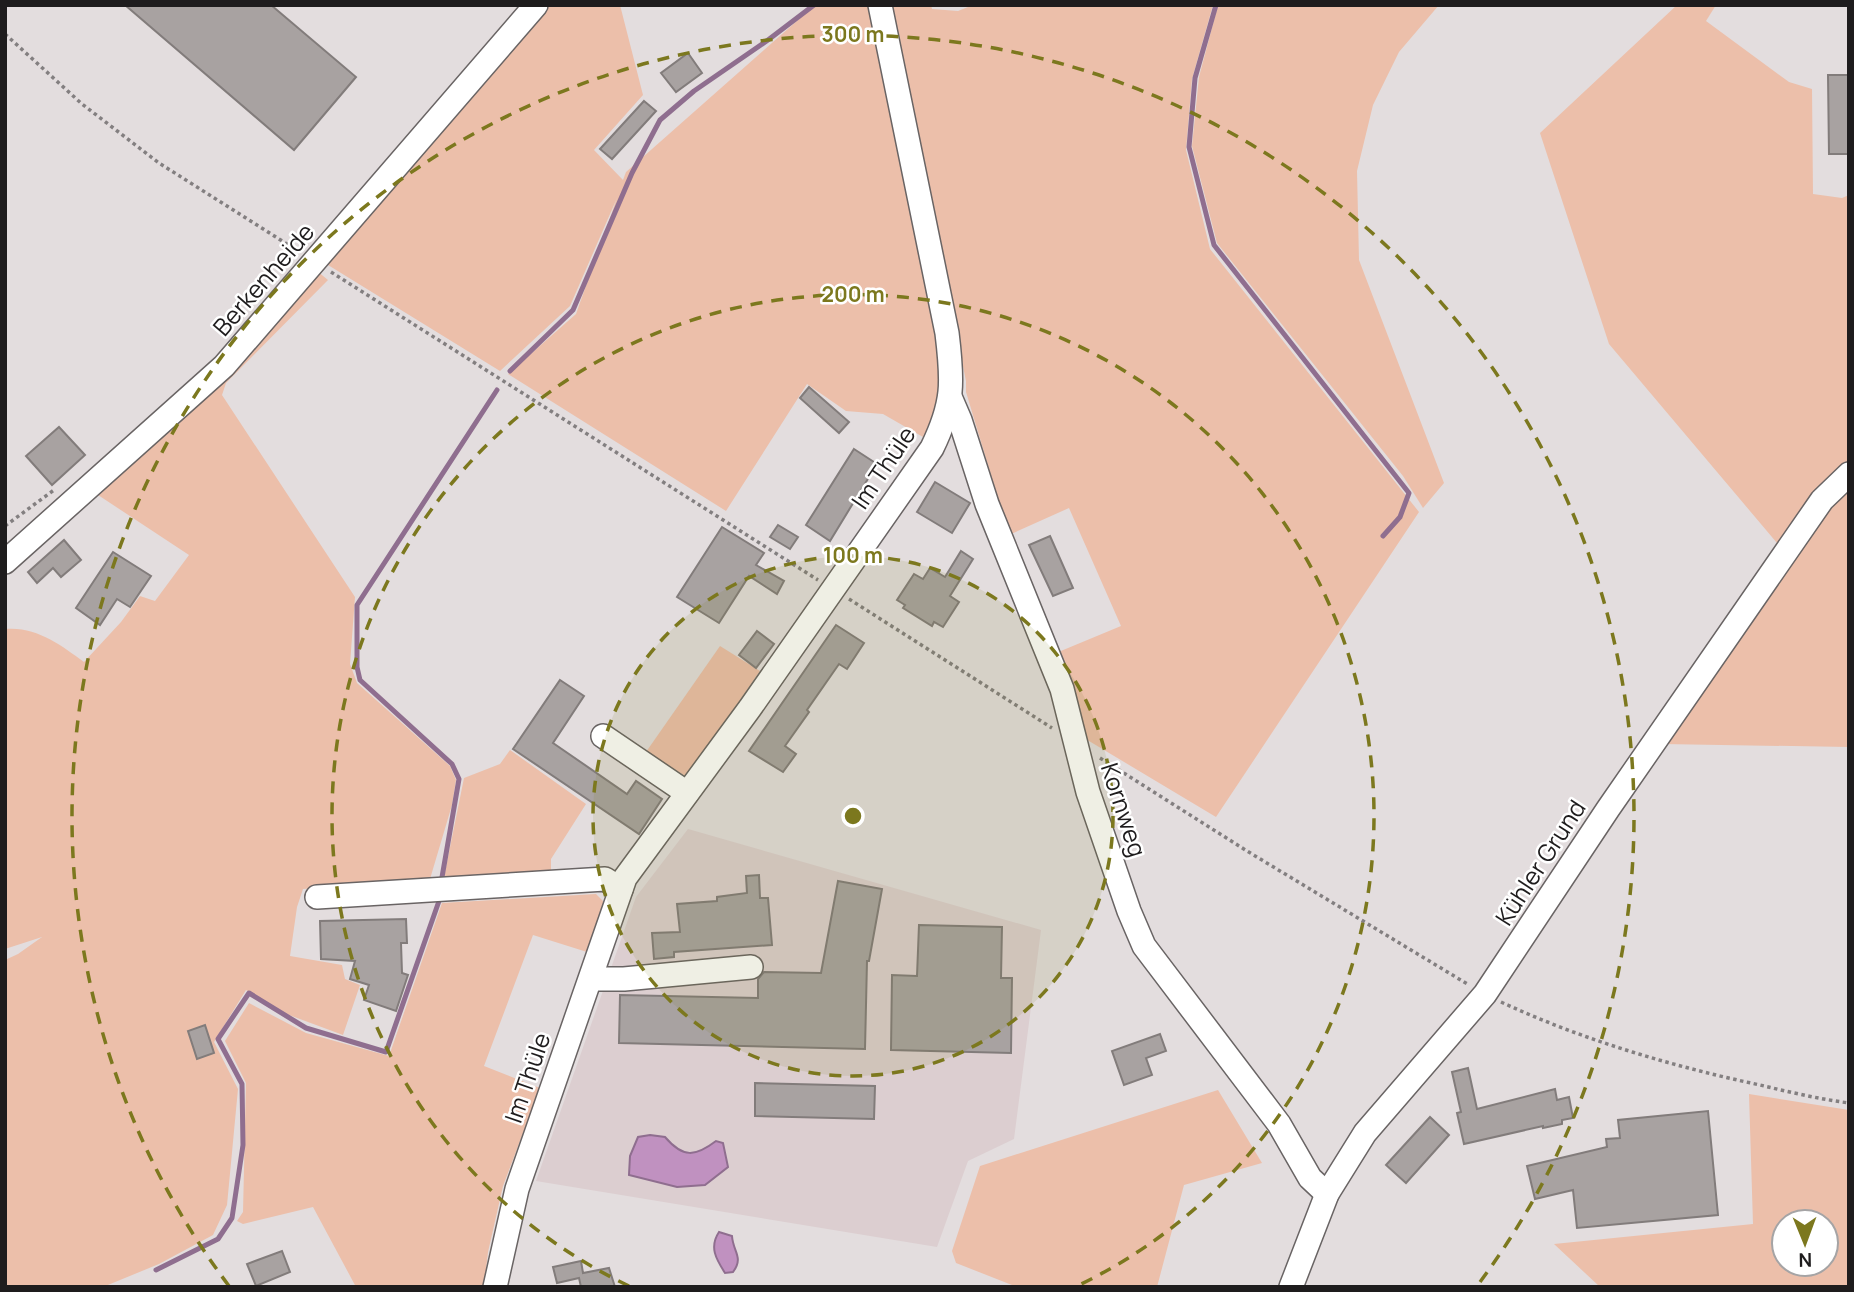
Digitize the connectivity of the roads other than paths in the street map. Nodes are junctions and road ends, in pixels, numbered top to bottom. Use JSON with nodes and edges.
{"nodes":[{"id":1,"x":536,"y":5,"type":"edge"},
{"id":2,"x":880,"y":5,"type":"edge"},
{"id":3,"x":951,"y":399,"type":"junction"},
{"id":4,"x":1849,"y":474,"type":"edge"},
{"id":5,"x":5,"y":562,"type":"edge"},
{"id":6,"x":603,"y":736,"type":"dead end"},
{"id":7,"x":687,"y":793,"type":"junction"},
{"id":8,"x":621,"y":889,"type":"junction"},
{"id":9,"x":317,"y":897,"type":"dead end"},
{"id":10,"x":751,"y":967,"type":"dead end"},
{"id":11,"x":591,"y":979,"type":"junction"},
{"id":12,"x":1327,"y":1194,"type":"junction"},
{"id":13,"x":495,"y":1287,"type":"edge"},
{"id":14,"x":1292,"y":1287,"type":"edge"}],
"edges":[{"from":1,"to":5,"type":"street","name":"Berkenheide"},
{"from":2,"to":3,"type":"street","name":"Im Thüle"},
{"from":3,"to":7,"type":"street","name":"Im Thüle"},
{"from":3,"to":12,"type":"street","name":"Kornweg"},
{"from":4,"to":12,"type":"street","name":"Kühler Grund"},
{"from":6,"to":7,"type":"street"},
{"from":7,"to":8,"type":"street","name":"Im Thüle"},
{"from":8,"to":9,"type":"street"},
{"from":8,"to":11,"type":"street","name":"Im Thüle"},
{"from":10,"to":11,"type":"street"},
{"from":11,"to":13,"type":"street","name":"Im Thüle"},
{"from":12,"to":14,"type":"street","name":"Kühler Grund"}]}
